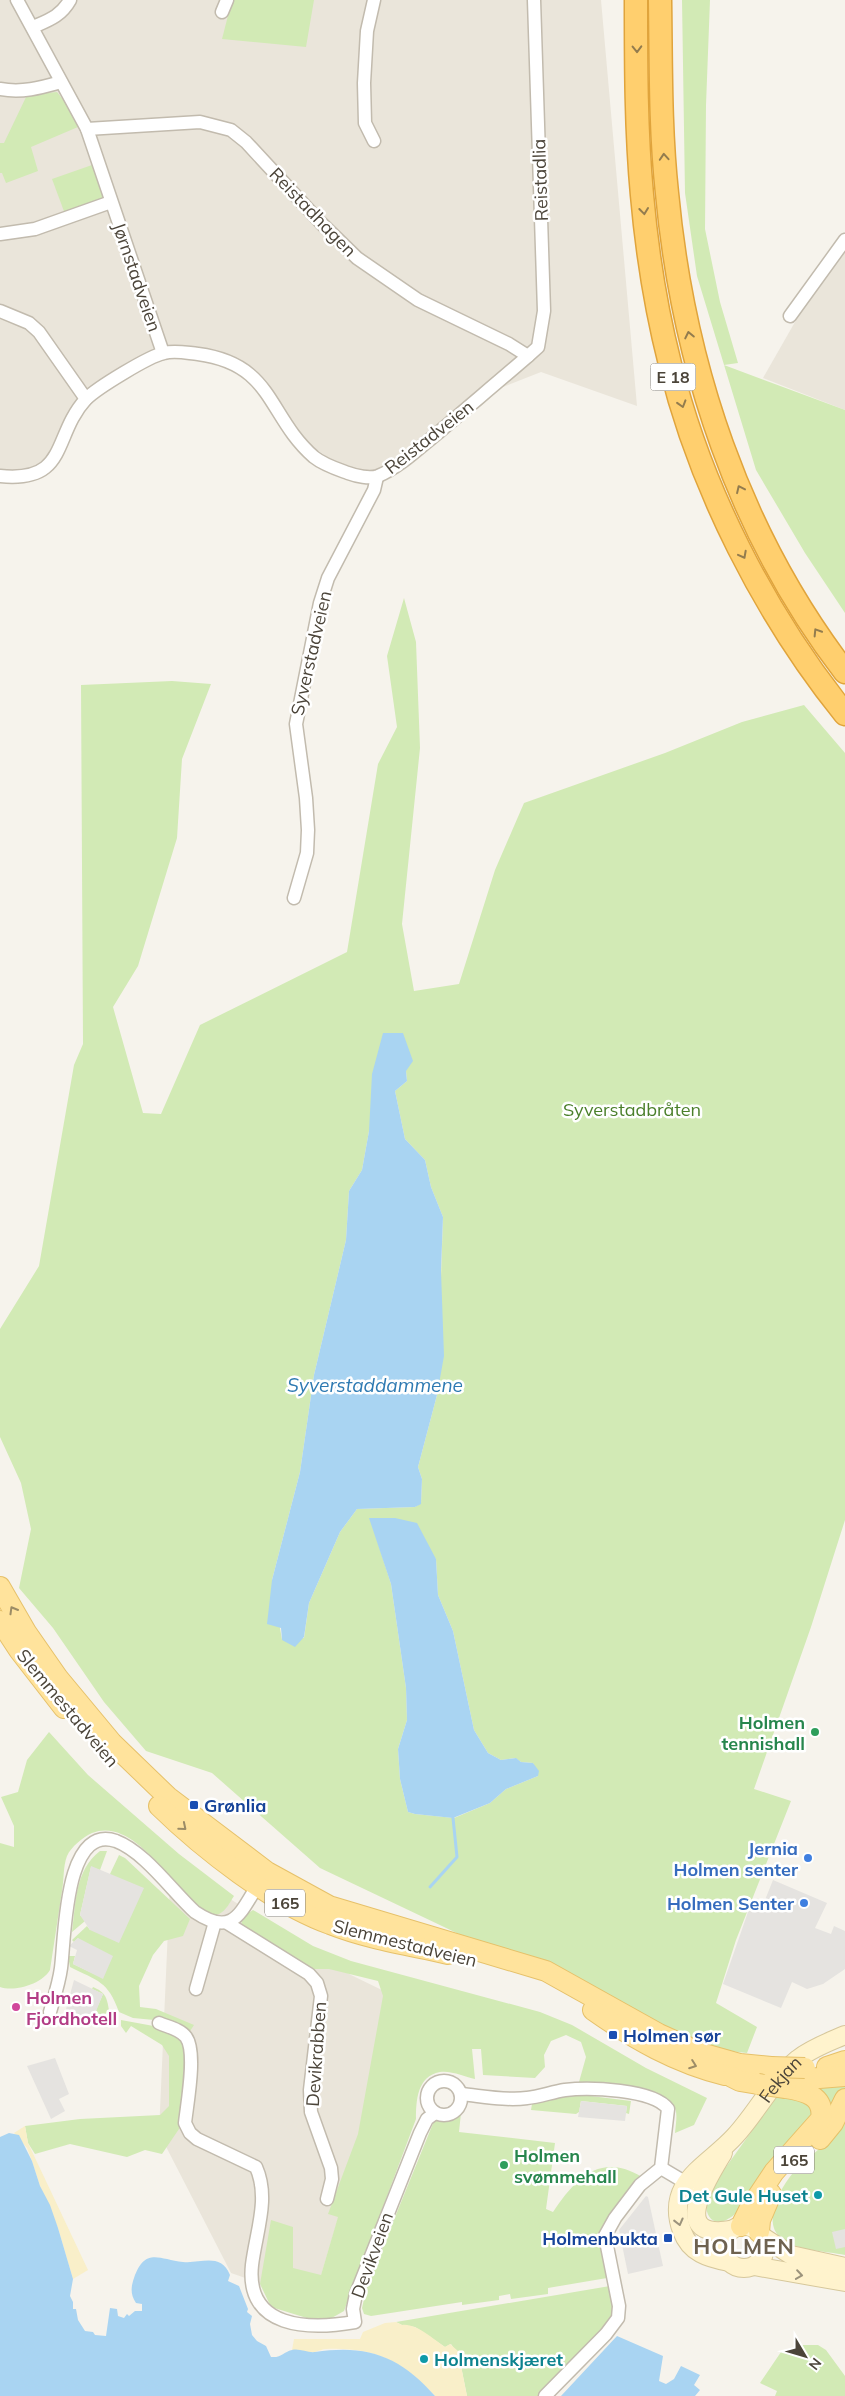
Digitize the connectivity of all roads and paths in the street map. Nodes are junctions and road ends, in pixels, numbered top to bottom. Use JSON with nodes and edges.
{"nodes":[{"id":1,"x":17,"y":0,"type":"edge"},
{"id":2,"x":70,"y":0,"type":"edge"},
{"id":3,"x":226,"y":0,"type":"edge"},
{"id":4,"x":374,"y":0,"type":"edge"},
{"id":5,"x":534,"y":0,"type":"edge"},
{"id":6,"x":636,"y":0,"type":"edge"},
{"id":7,"x":660,"y":0,"type":"edge"},
{"id":8,"x":222,"y":12,"type":"dead end"},
{"id":9,"x":33,"y":27,"type":"junction"},
{"id":10,"x":61,"y":82,"type":"junction"},
{"id":11,"x":0,"y":89,"type":"edge"},
{"id":12,"x":87,"y":129,"type":"junction"},
{"id":13,"x":374,"y":141,"type":"dead end"},
{"id":14,"x":111,"y":202,"type":"junction"},
{"id":15,"x":0,"y":234,"type":"edge"},
{"id":16,"x":845,"y":240,"type":"edge"},
{"id":17,"x":0,"y":311,"type":"edge"},
{"id":18,"x":790,"y":316,"type":"dead end"},
{"id":19,"x":163,"y":353,"type":"junction"},
{"id":20,"x":528,"y":356,"type":"junction"},
{"id":21,"x":86,"y":399,"type":"junction"},
{"id":22,"x":0,"y":476,"type":"edge"},
{"id":23,"x":377,"y":477,"type":"junction"},
{"id":24,"x":845,"y":672,"type":"edge"},
{"id":25,"x":845,"y":714,"type":"edge"},
{"id":26,"x":294,"y":898,"type":"dead end"},
{"id":27,"x":0,"y":1587,"type":"edge"},
{"id":28,"x":0,"y":1621,"type":"edge"},
{"id":29,"x":262,"y":1878,"type":"junction"},
{"id":30,"x":221,"y":1922,"type":"junction"},
{"id":31,"x":196,"y":1989,"type":"dead end"},
{"id":32,"x":50,"y":2012,"type":"dead end"},
{"id":33,"x":159,"y":2023,"type":"dead end"},
{"id":34,"x":845,"y":2035,"type":"edge"},
{"id":35,"x":841,"y":2068,"type":"edge"},
{"id":36,"x":764,"y":2076,"type":"junction"},
{"id":37,"x":795,"y":2079,"type":"junction"},
{"id":38,"x":461,"y":2094,"type":"junction"},
{"id":39,"x":845,"y":2099,"type":"edge"},
{"id":40,"x":435,"y":2113,"type":"junction"},
{"id":41,"x":661,"y":2168,"type":"junction"},
{"id":42,"x":693,"y":2187,"type":"junction"},
{"id":43,"x":327,"y":2199,"type":"dead end"},
{"id":44,"x":748,"y":2231,"type":"junction"},
{"id":45,"x":729,"y":2262,"type":"junction"},
{"id":46,"x":754,"y":2266,"type":"junction"},
{"id":47,"x":845,"y":2268,"type":"edge"},
{"id":48,"x":845,"y":2282,"type":"edge"},
{"id":49,"x":545,"y":2396,"type":"edge"}],
"edges":[{"from":1,"to":9,"type":"street","name":"Jørnstadveien"},
{"from":2,"to":9,"type":"street"},
{"from":3,"to":8,"type":"street"},
{"from":4,"to":13,"type":"street"},
{"from":5,"to":20,"type":"street","name":"Reistadlia"},
{"from":6,"to":25,"type":"highway","number":"E 18","one_way":true},
{"from":24,"to":7,"type":"highway","number":"E 18","one_way":true},
{"from":9,"to":10,"type":"street","name":"Jørnstadveien"},
{"from":10,"to":11,"type":"street"},
{"from":10,"to":12,"type":"street","name":"Jørnstadveien"},
{"from":12,"to":14,"type":"street","name":"Jørnstadveien"},
{"from":12,"to":20,"type":"street","name":"Reistadhagen"},
{"from":14,"to":15,"type":"street","name":"Jørnstadveien"},
{"from":14,"to":19,"type":"street","name":"Jørnstadveien"},
{"from":16,"to":18,"type":"street"},
{"from":17,"to":21,"type":"street"},
{"from":19,"to":21,"type":"street"},
{"from":19,"to":23,"type":"street","name":"Reistadveien"},
{"from":20,"to":23,"type":"street","name":"Reistadveien"},
{"from":21,"to":22,"type":"street"},
{"from":23,"to":26,"type":"street","name":"Syverstadveien"},
{"from":29,"to":27,"type":"main road","name":"Slemmestadveien","number":"165","one_way":true},
{"from":28,"to":29,"type":"main road","name":"Slemmestadveien","number":"165","one_way":true},
{"from":29,"to":30,"type":"street"},
{"from":29,"to":36,"type":"main road","name":"Slemmestadveien","number":"165"},
{"from":29,"to":36,"type":"main road","name":"Slemmestadveien","number":"165","one_way":true},
{"from":30,"to":31,"type":"street"},
{"from":30,"to":32,"type":"street","name":"Devikrabben"},
{"from":30,"to":43,"type":"street","name":"Devikrabben"},
{"from":33,"to":40,"type":"street","name":"Devikveien"},
{"from":34,"to":42,"type":"main road","name":"Fekjan"},
{"from":35,"to":37,"type":"main road","name":"Slemmestadveien","number":"165"},
{"from":36,"to":37,"type":"main road","name":"Slemmestadveien","number":"165"},
{"from":37,"to":44,"type":"main road","number":"165"},
{"from":38,"to":40,"type":"street"},
{"from":38,"to":40,"type":"street"},
{"from":38,"to":41,"type":"street"},
{"from":39,"to":44,"type":"main road","number":"165"},
{"from":41,"to":42,"type":"street"},
{"from":41,"to":49,"type":"street"},
{"from":42,"to":44,"type":"main road"},
{"from":42,"to":45,"type":"main road","name":"Fekjan","one_way":true},
{"from":44,"to":45,"type":"main road"},
{"from":44,"to":46,"type":"main road"},
{"from":44,"to":47,"type":"main road"},
{"from":45,"to":46,"type":"main road"},
{"from":46,"to":48,"type":"main road","one_way":true}]}
